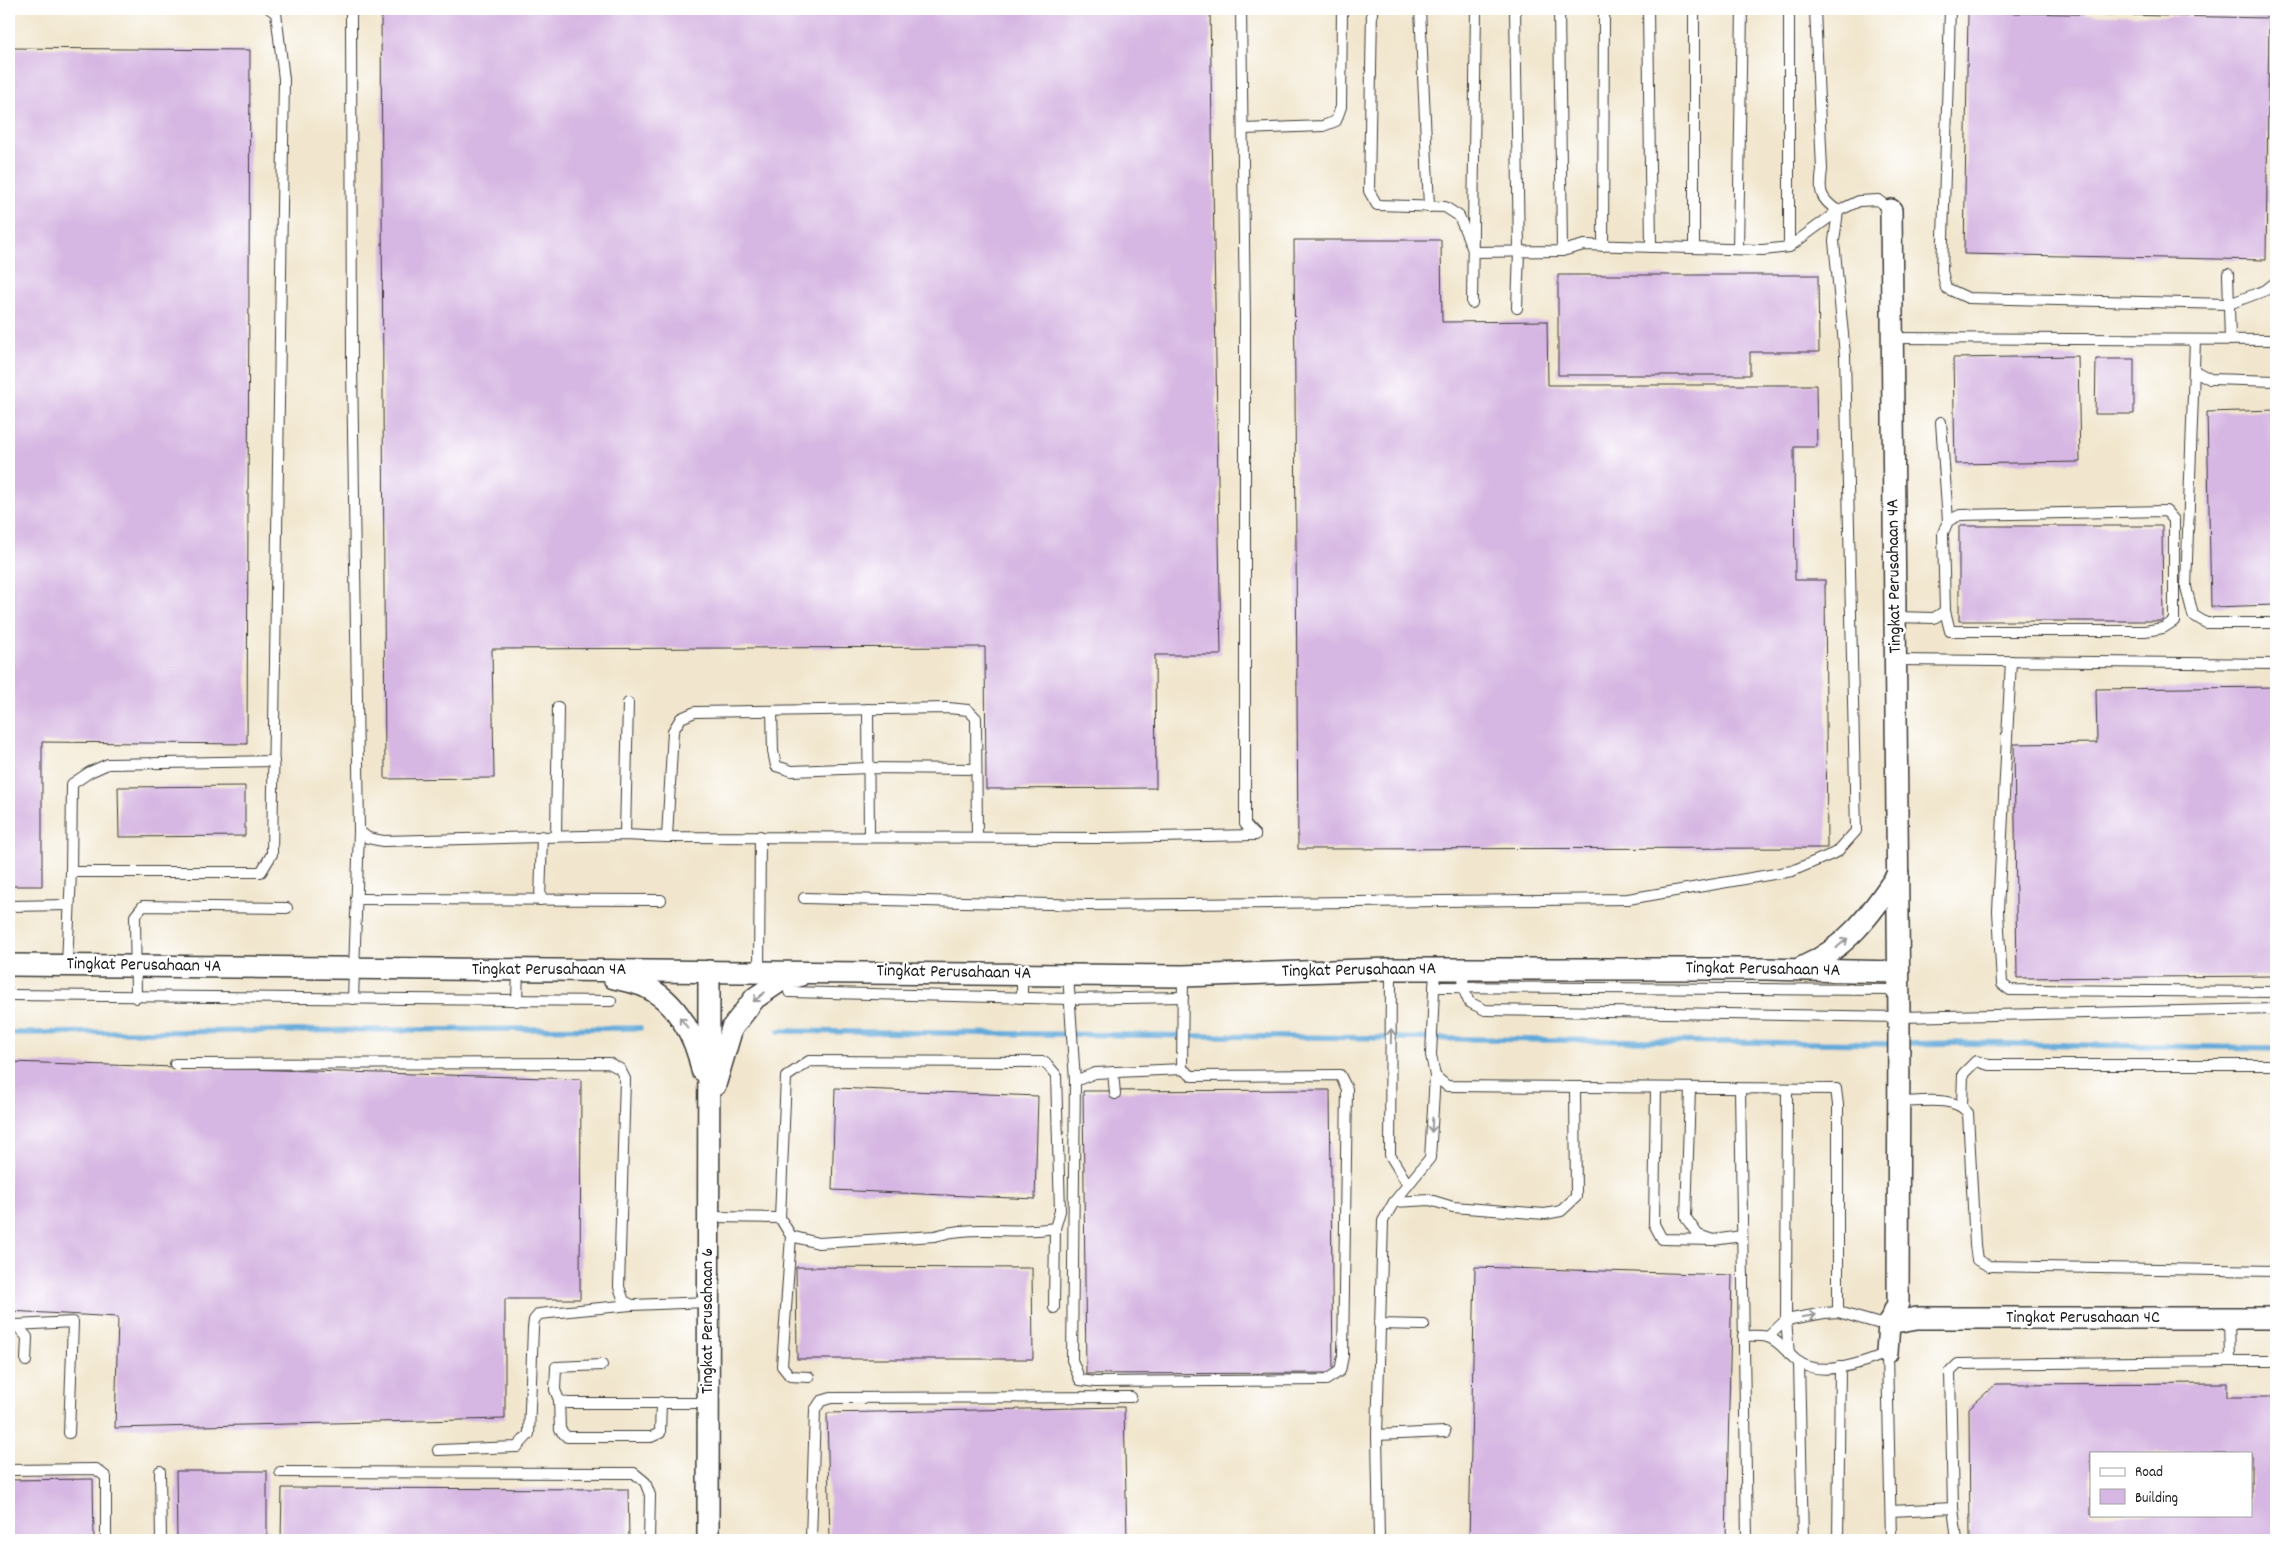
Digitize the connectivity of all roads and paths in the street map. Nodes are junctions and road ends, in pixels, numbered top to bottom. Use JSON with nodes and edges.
{"nodes":[{"id":1,"x":270,"y":9,"type":"edge"},
{"id":2,"x":353,"y":9,"type":"edge"},
{"id":3,"x":1241,"y":9,"type":"edge"},
{"id":4,"x":1342,"y":9,"type":"edge"},
{"id":5,"x":1372,"y":9,"type":"edge"},
{"id":6,"x":1420,"y":9,"type":"edge"},
{"id":7,"x":1476,"y":9,"type":"edge"},
{"id":8,"x":1515,"y":9,"type":"edge"},
{"id":9,"x":1559,"y":9,"type":"edge"},
{"id":10,"x":1604,"y":9,"type":"edge"},
{"id":11,"x":1648,"y":9,"type":"edge"},
{"id":12,"x":1694,"y":9,"type":"edge"},
{"id":13,"x":1742,"y":9,"type":"edge"},
{"id":14,"x":1789,"y":9,"type":"edge"},
{"id":15,"x":1815,"y":9,"type":"edge"},
{"id":16,"x":1950,"y":9,"type":"edge"},
{"id":17,"x":1243,"y":129,"type":"junction"},
{"id":18,"x":1429,"y":207,"type":"junction"},
{"id":19,"x":1891,"y":210,"type":"joint"},
{"id":20,"x":1838,"y":211,"type":"junction"},
{"id":21,"x":1603,"y":246,"type":"junction"},
{"id":22,"x":1650,"y":247,"type":"junction"},
{"id":23,"x":1789,"y":247,"type":"junction"},
{"id":24,"x":1694,"y":248,"type":"junction"},
{"id":25,"x":1738,"y":249,"type":"junction"},
{"id":26,"x":1519,"y":251,"type":"junction"},
{"id":27,"x":1562,"y":251,"type":"junction"},
{"id":28,"x":1474,"y":252,"type":"junction"},
{"id":29,"x":2228,"y":274,"type":"dead end"},
{"id":30,"x":2276,"y":282,"type":"edge"},
{"id":31,"x":1472,"y":303,"type":"dead end"},
{"id":32,"x":2229,"y":304,"type":"junction"},
{"id":33,"x":1517,"y":308,"type":"dead end"},
{"id":34,"x":1892,"y":338,"type":"junction"},
{"id":35,"x":2195,"y":340,"type":"junction"},
{"id":36,"x":2230,"y":340,"type":"junction"},
{"id":37,"x":2276,"y":340,"type":"edge"},
{"id":38,"x":2195,"y":371,"type":"junction"},
{"id":39,"x":2276,"y":381,"type":"edge"},
{"id":40,"x":1941,"y":422,"type":"dead end"},
{"id":41,"x":1948,"y":521,"type":"junction"},
{"id":42,"x":1945,"y":612,"type":"junction"},
{"id":43,"x":1895,"y":617,"type":"junction"},
{"id":44,"x":2276,"y":623,"type":"edge"},
{"id":45,"x":1896,"y":660,"type":"junction"},
{"id":46,"x":2011,"y":662,"type":"junction"},
{"id":47,"x":2276,"y":664,"type":"edge"},
{"id":48,"x":628,"y":703,"type":"dead end"},
{"id":49,"x":558,"y":707,"type":"dead end"},
{"id":50,"x":868,"y":709,"type":"junction"},
{"id":51,"x":772,"y":711,"type":"junction"},
{"id":52,"x":274,"y":761,"type":"junction"},
{"id":53,"x":868,"y":768,"type":"junction"},
{"id":54,"x":976,"y":769,"type":"junction"},
{"id":55,"x":359,"y":831,"type":"junction"},
{"id":56,"x":625,"y":835,"type":"junction"},
{"id":57,"x":542,"y":836,"type":"junction"},
{"id":58,"x":556,"y":836,"type":"junction"},
{"id":59,"x":760,"y":836,"type":"junction"},
{"id":60,"x":869,"y":836,"type":"junction"},
{"id":61,"x":667,"y":837,"type":"junction"},
{"id":62,"x":977,"y":837,"type":"junction"},
{"id":63,"x":71,"y":872,"type":"junction"},
{"id":64,"x":1898,"y":874,"type":"junction"},
{"id":65,"x":804,"y":898,"type":"dead end"},
{"id":66,"x":356,"y":899,"type":"junction"},
{"id":67,"x":540,"y":900,"type":"junction"},
{"id":68,"x":661,"y":900,"type":"dead end"},
{"id":69,"x":69,"y":905,"type":"junction"},
{"id":70,"x":9,"y":906,"type":"edge"},
{"id":71,"x":287,"y":908,"type":"dead end"},
{"id":72,"x":9,"y":964,"type":"edge"},
{"id":73,"x":66,"y":965,"type":"junction"},
{"id":74,"x":135,"y":966,"type":"junction"},
{"id":75,"x":353,"y":968,"type":"junction"},
{"id":76,"x":1766,"y":968,"type":"junction"},
{"id":77,"x":518,"y":969,"type":"junction"},
{"id":78,"x":1391,"y":969,"type":"junction"},
{"id":79,"x":572,"y":970,"type":"junction"},
{"id":80,"x":709,"y":971,"type":"junction"},
{"id":81,"x":760,"y":972,"type":"junction"},
{"id":82,"x":1022,"y":974,"type":"junction"},
{"id":83,"x":1068,"y":974,"type":"junction"},
{"id":84,"x":1183,"y":976,"type":"junction"},
{"id":85,"x":1435,"y":978,"type":"junction"},
{"id":86,"x":1463,"y":978,"type":"junction"},
{"id":87,"x":831,"y":979,"type":"junction"},
{"id":88,"x":1898,"y":981,"type":"junction"},
{"id":89,"x":789,"y":992,"type":"dead end"},
{"id":90,"x":2276,"y":992,"type":"edge"},
{"id":91,"x":9,"y":995,"type":"edge"},
{"id":92,"x":1183,"y":997,"type":"junction"},
{"id":93,"x":136,"y":998,"type":"junction"},
{"id":94,"x":1022,"y":998,"type":"junction"},
{"id":95,"x":353,"y":999,"type":"junction"},
{"id":96,"x":1070,"y":999,"type":"junction"},
{"id":97,"x":517,"y":1001,"type":"junction"},
{"id":98,"x":611,"y":1001,"type":"dead end"},
{"id":99,"x":2276,"y":1009,"type":"edge"},
{"id":100,"x":1899,"y":1017,"type":"junction"},
{"id":101,"x":175,"y":1064,"type":"dead end"},
{"id":102,"x":2276,"y":1066,"type":"edge"},
{"id":103,"x":1182,"y":1069,"type":"junction"},
{"id":104,"x":1113,"y":1072,"type":"junction"},
{"id":105,"x":1435,"y":1076,"type":"junction"},
{"id":106,"x":1075,"y":1081,"type":"junction"},
{"id":107,"x":1575,"y":1088,"type":"junction"},
{"id":108,"x":1656,"y":1088,"type":"junction"},
{"id":109,"x":1690,"y":1088,"type":"junction"},
{"id":110,"x":1740,"y":1089,"type":"junction"},
{"id":111,"x":1787,"y":1089,"type":"junction"},
{"id":112,"x":1115,"y":1094,"type":"dead end"},
{"id":113,"x":709,"y":1102,"type":"junction"},
{"id":114,"x":1899,"y":1102,"type":"junction"},
{"id":115,"x":1962,"y":1105,"type":"junction"},
{"id":116,"x":1408,"y":1185,"type":"junction"},
{"id":117,"x":1394,"y":1202,"type":"junction"},
{"id":118,"x":709,"y":1218,"type":"junction"},
{"id":119,"x":780,"y":1218,"type":"junction"},
{"id":120,"x":1055,"y":1228,"type":"junction"},
{"id":121,"x":791,"y":1236,"type":"junction"},
{"id":122,"x":1742,"y":1236,"type":"junction"},
{"id":123,"x":1713,"y":1240,"type":"junction"},
{"id":124,"x":2276,"y":1271,"type":"edge"},
{"id":125,"x":708,"y":1302,"type":"junction"},
{"id":126,"x":632,"y":1305,"type":"junction"},
{"id":127,"x":1054,"y":1308,"type":"dead end"},
{"id":128,"x":1838,"y":1312,"type":"junction"},
{"id":129,"x":2229,"y":1318,"type":"junction"},
{"id":130,"x":2276,"y":1318,"type":"edge"},
{"id":131,"x":1786,"y":1320,"type":"junction"},
{"id":132,"x":1889,"y":1323,"type":"junction"},
{"id":133,"x":1379,"y":1324,"type":"junction"},
{"id":134,"x":12,"y":1325,"type":"edge"},
{"id":135,"x":1424,"y":1325,"type":"dead end"},
{"id":136,"x":1744,"y":1336,"type":"junction"},
{"id":137,"x":1768,"y":1337,"type":"junction"},
{"id":138,"x":1887,"y":1353,"type":"junction"},
{"id":139,"x":1789,"y":1354,"type":"junction"},
{"id":140,"x":2230,"y":1361,"type":"junction"},
{"id":141,"x":2276,"y":1361,"type":"edge"},
{"id":142,"x":26,"y":1362,"type":"dead end"},
{"id":143,"x":1799,"y":1362,"type":"junction"},
{"id":144,"x":602,"y":1366,"type":"dead end"},
{"id":145,"x":1840,"y":1367,"type":"junction"},
{"id":146,"x":809,"y":1377,"type":"dead end"},
{"id":147,"x":1131,"y":1397,"type":"dead end"},
{"id":148,"x":559,"y":1400,"type":"junction"},
{"id":149,"x":661,"y":1402,"type":"junction"},
{"id":150,"x":708,"y":1403,"type":"junction"},
{"id":151,"x":1445,"y":1432,"type":"dead end"},
{"id":152,"x":69,"y":1433,"type":"dead end"},
{"id":153,"x":1377,"y":1435,"type":"junction"},
{"id":154,"x":438,"y":1450,"type":"dead end"},
{"id":155,"x":9,"y":1470,"type":"edge"},
{"id":156,"x":160,"y":1471,"type":"dead end"},
{"id":157,"x":280,"y":1472,"type":"dead end"},
{"id":158,"x":1953,"y":1508,"type":"junction"},
{"id":159,"x":1892,"y":1511,"type":"junction"},
{"id":160,"x":106,"y":1540,"type":"edge"},
{"id":161,"x":161,"y":1540,"type":"edge"},
{"id":162,"x":649,"y":1540,"type":"edge"},
{"id":163,"x":708,"y":1540,"type":"edge"},
{"id":164,"x":811,"y":1540,"type":"edge"},
{"id":165,"x":1379,"y":1540,"type":"edge"},
{"id":166,"x":1747,"y":1540,"type":"edge"},
{"id":167,"x":1804,"y":1540,"type":"edge"},
{"id":168,"x":1838,"y":1540,"type":"edge"},
{"id":169,"x":1891,"y":1540,"type":"edge"},
{"id":170,"x":1957,"y":1540,"type":"edge"}],
"edges":[{"from":1,"to":52,"type":"lane"},
{"from":2,"to":55,"type":"lane"},
{"from":3,"to":17,"type":"lane"},
{"from":4,"to":17,"type":"lane"},
{"from":5,"to":18,"type":"lane"},
{"from":6,"to":18,"type":"lane"},
{"from":7,"to":28,"type":"lane"},
{"from":8,"to":26,"type":"lane"},
{"from":9,"to":27,"type":"lane"},
{"from":10,"to":21,"type":"lane"},
{"from":11,"to":22,"type":"lane"},
{"from":12,"to":24,"type":"lane"},
{"from":13,"to":25,"type":"lane"},
{"from":14,"to":23,"type":"lane"},
{"from":15,"to":20,"type":"lane"},
{"from":16,"to":32,"type":"lane"},
{"from":17,"to":62,"type":"lane"},
{"from":18,"to":28,"type":"lane"},
{"from":19,"to":20,"type":"lane"},
{"from":19,"to":34,"type":"street","name":"Tingkat Perusahaan 4A"},
{"from":20,"to":23,"type":"lane"},
{"from":20,"to":65,"type":"lane"},
{"from":21,"to":22,"type":"lane"},
{"from":21,"to":27,"type":"lane"},
{"from":22,"to":24,"type":"lane"},
{"from":23,"to":25,"type":"lane"},
{"from":24,"to":25,"type":"lane"},
{"from":26,"to":27,"type":"lane"},
{"from":26,"to":28,"type":"lane"},
{"from":26,"to":33,"type":"lane"},
{"from":28,"to":31,"type":"lane"},
{"from":29,"to":32,"type":"lane"},
{"from":30,"to":32,"type":"lane"},
{"from":32,"to":36,"type":"lane"},
{"from":34,"to":35,"type":"lane"},
{"from":34,"to":43,"type":"street","name":"Tingkat Perusahaan 4A"},
{"from":35,"to":36,"type":"lane"},
{"from":35,"to":38,"type":"lane"},
{"from":36,"to":37,"type":"lane"},
{"from":38,"to":39,"type":"lane"},
{"from":38,"to":44,"type":"lane"},
{"from":40,"to":41,"type":"lane"},
{"from":41,"to":42,"type":"lane"},
{"from":41,"to":42,"type":"lane"},
{"from":42,"to":43,"type":"lane"},
{"from":43,"to":45,"type":"street","name":"Tingkat Perusahaan 4A"},
{"from":45,"to":46,"type":"lane"},
{"from":45,"to":64,"type":"street","name":"Tingkat Perusahaan 4A"},
{"from":46,"to":47,"type":"lane"},
{"from":46,"to":90,"type":"lane"},
{"from":48,"to":56,"type":"lane"},
{"from":49,"to":58,"type":"lane"},
{"from":50,"to":51,"type":"lane"},
{"from":50,"to":53,"type":"lane"},
{"from":50,"to":54,"type":"lane"},
{"from":51,"to":53,"type":"lane"},
{"from":51,"to":61,"type":"lane"},
{"from":52,"to":63,"type":"lane"},
{"from":52,"to":63,"type":"lane"},
{"from":53,"to":54,"type":"lane"},
{"from":53,"to":60,"type":"lane"},
{"from":54,"to":62,"type":"lane"},
{"from":55,"to":57,"type":"lane"},
{"from":55,"to":66,"type":"lane"},
{"from":56,"to":58,"type":"lane"},
{"from":56,"to":61,"type":"lane"},
{"from":57,"to":58,"type":"lane"},
{"from":57,"to":67,"type":"lane"},
{"from":59,"to":60,"type":"lane"},
{"from":59,"to":61,"type":"lane"},
{"from":59,"to":81,"type":"lane"},
{"from":60,"to":62,"type":"lane"},
{"from":63,"to":69,"type":"lane"},
{"from":76,"to":64,"type":"street","one_way":true},
{"from":64,"to":88,"type":"street","name":"Tingkat Perusahaan 4A"},
{"from":66,"to":67,"type":"lane"},
{"from":66,"to":75,"type":"lane"},
{"from":67,"to":68,"type":"lane"},
{"from":69,"to":70,"type":"lane"},
{"from":69,"to":73,"type":"lane"},
{"from":71,"to":74,"type":"lane"},
{"from":72,"to":73,"type":"street","name":"Tingkat Perusahaan 4A"},
{"from":73,"to":74,"type":"street","name":"Tingkat Perusahaan 4A"},
{"from":74,"to":75,"type":"street","name":"Tingkat Perusahaan 4A"},
{"from":74,"to":93,"type":"lane"},
{"from":75,"to":77,"type":"street","name":"Tingkat Perusahaan 4A"},
{"from":75,"to":95,"type":"lane"},
{"from":76,"to":86,"type":"street","name":"Tingkat Perusahaan 4A"},
{"from":76,"to":88,"type":"street","name":"Tingkat Perusahaan 4A"},
{"from":77,"to":79,"type":"street","name":"Tingkat Perusahaan 4A"},
{"from":77,"to":97,"type":"lane"},
{"from":78,"to":84,"type":"street","name":"Tingkat Perusahaan 4A"},
{"from":78,"to":85,"type":"street","name":"Tingkat Perusahaan 4A"},
{"from":116,"to":78,"type":"lane","one_way":true},
{"from":79,"to":80,"type":"street","name":"Tingkat Perusahaan 4A"},
{"from":113,"to":79,"type":"street","name":"Tingkat Perusahaan 6","one_way":true},
{"from":80,"to":81,"type":"street","name":"Tingkat Perusahaan 4A"},
{"from":80,"to":113,"type":"street","name":"Tingkat Perusahaan 6"},
{"from":81,"to":87,"type":"street","name":"Tingkat Perusahaan 4A"},
{"from":82,"to":83,"type":"street","name":"Tingkat Perusahaan 4A"},
{"from":82,"to":87,"type":"street","name":"Tingkat Perusahaan 4A"},
{"from":82,"to":94,"type":"lane"},
{"from":83,"to":84,"type":"street","name":"Tingkat Perusahaan 4A"},
{"from":83,"to":96,"type":"lane"},
{"from":84,"to":92,"type":"lane"},
{"from":85,"to":86,"type":"street","name":"Tingkat Perusahaan 4A"},
{"from":85,"to":105,"type":"lane"},
{"from":86,"to":88,"type":"lane"},
{"from":86,"to":100,"type":"lane"},
{"from":87,"to":89,"type":"lane"},
{"from":87,"to":94,"type":"lane"},
{"from":87,"to":113,"type":"street","name":"Tingkat Perusahaan 6","one_way":true},
{"from":88,"to":100,"type":"street","name":"Tingkat Perusahaan 4A"},
{"from":91,"to":93,"type":"lane"},
{"from":92,"to":96,"type":"lane"},
{"from":92,"to":103,"type":"lane"},
{"from":93,"to":95,"type":"lane"},
{"from":94,"to":96,"type":"lane"},
{"from":95,"to":97,"type":"lane"},
{"from":96,"to":106,"type":"lane"},
{"from":97,"to":98,"type":"lane"},
{"from":99,"to":100,"type":"lane"},
{"from":100,"to":114,"type":"street","name":"Tingkat Perusahaan 4A"},
{"from":101,"to":126,"type":"lane"},
{"from":102,"to":115,"type":"lane"},
{"from":103,"to":104,"type":"lane"},
{"from":103,"to":106,"type":"lane"},
{"from":104,"to":106,"type":"lane"},
{"from":104,"to":112,"type":"lane"},
{"from":105,"to":107,"type":"lane"},
{"from":105,"to":116,"type":"lane","one_way":true},
{"from":107,"to":108,"type":"lane"},
{"from":107,"to":117,"type":"lane"},
{"from":108,"to":109,"type":"lane"},
{"from":108,"to":123,"type":"lane"},
{"from":109,"to":110,"type":"lane"},
{"from":109,"to":123,"type":"lane"},
{"from":110,"to":111,"type":"lane"},
{"from":110,"to":122,"type":"lane"},
{"from":111,"to":128,"type":"lane"},
{"from":111,"to":131,"type":"lane"},
{"from":113,"to":118,"type":"street","name":"Tingkat Perusahaan 6"},
{"from":114,"to":115,"type":"lane"},
{"from":114,"to":132,"type":"street","name":"Tingkat Perusahaan 4A"},
{"from":115,"to":124,"type":"lane"},
{"from":116,"to":117,"type":"lane"},
{"from":117,"to":133,"type":"lane"},
{"from":118,"to":119,"type":"lane"},
{"from":118,"to":125,"type":"street","name":"Tingkat Perusahaan 6"},
{"from":119,"to":120,"type":"lane"},
{"from":119,"to":121,"type":"lane"},
{"from":120,"to":121,"type":"lane"},
{"from":120,"to":127,"type":"lane"},
{"from":121,"to":146,"type":"lane"},
{"from":122,"to":123,"type":"lane"},
{"from":122,"to":136,"type":"lane"},
{"from":125,"to":126,"type":"lane"},
{"from":125,"to":150,"type":"street","name":"Tingkat Perusahaan 6"},
{"from":126,"to":154,"type":"lane"},
{"from":131,"to":128,"type":"lane","one_way":true},
{"from":128,"to":132,"type":"lane"},
{"from":129,"to":130,"type":"street","name":"Tingkat Perusahaan 4C"},
{"from":129,"to":132,"type":"street","name":"Tingkat Perusahaan 4C"},
{"from":129,"to":140,"type":"lane"},
{"from":131,"to":137,"type":"lane"},
{"from":131,"to":139,"type":"lane"},
{"from":132,"to":138,"type":"street","name":"Tingkat Perusahaan 4A"},
{"from":133,"to":135,"type":"lane"},
{"from":133,"to":153,"type":"lane"},
{"from":134,"to":142,"type":"lane"},
{"from":134,"to":152,"type":"lane"},
{"from":136,"to":137,"type":"lane"},
{"from":136,"to":166,"type":"lane"},
{"from":137,"to":139,"type":"lane"},
{"from":138,"to":145,"type":"lane"},
{"from":138,"to":159,"type":"lane"},
{"from":139,"to":143,"type":"lane"},
{"from":140,"to":141,"type":"lane"},
{"from":140,"to":158,"type":"lane"},
{"from":143,"to":145,"type":"lane"},
{"from":143,"to":167,"type":"lane"},
{"from":144,"to":148,"type":"lane"},
{"from":145,"to":168,"type":"lane"},
{"from":147,"to":164,"type":"lane"},
{"from":148,"to":149,"type":"lane"},
{"from":148,"to":149,"type":"lane"},
{"from":149,"to":150,"type":"lane"},
{"from":150,"to":163,"type":"street","name":"Tingkat Perusahaan 6"},
{"from":151,"to":153,"type":"lane"},
{"from":153,"to":165,"type":"lane"},
{"from":155,"to":160,"type":"lane"},
{"from":156,"to":161,"type":"lane"},
{"from":157,"to":162,"type":"lane"},
{"from":158,"to":159,"type":"lane"},
{"from":158,"to":170,"type":"lane"},
{"from":159,"to":169,"type":"lane"}]}
